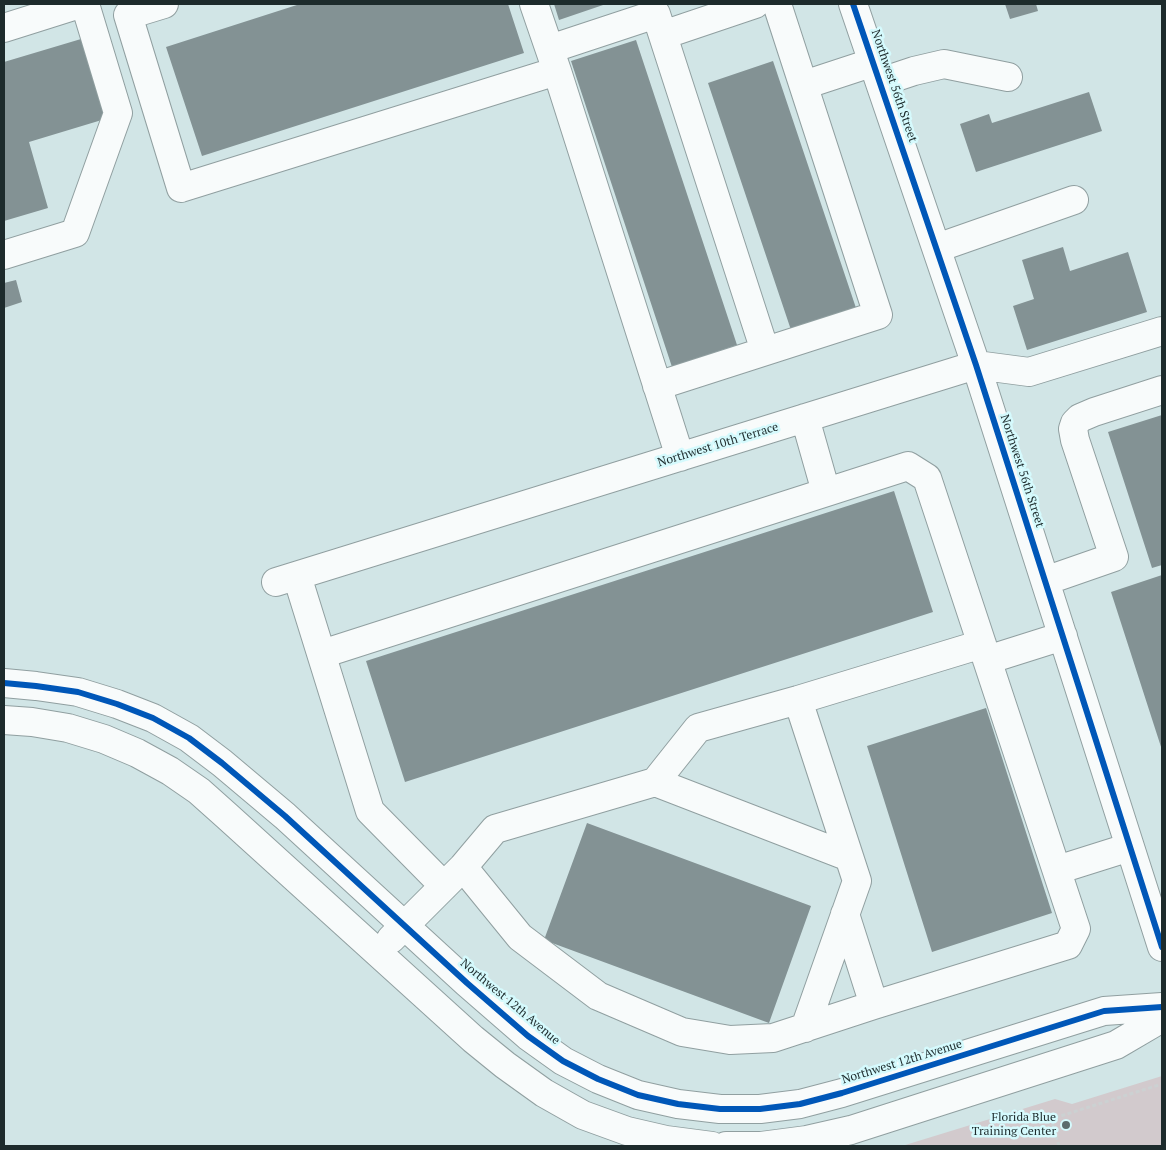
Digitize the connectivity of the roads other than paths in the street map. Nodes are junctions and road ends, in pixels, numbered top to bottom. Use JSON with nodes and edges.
{"nodes":[{"id":1,"x":80,"y":4,"type":"edge"},
{"id":2,"x":85,"y":4,"type":"edge"},
{"id":3,"x":164,"y":4,"type":"edge"},
{"id":4,"x":534,"y":4,"type":"edge"},
{"id":5,"x":755,"y":4,"type":"edge"},
{"id":6,"x":777,"y":4,"type":"edge"},
{"id":7,"x":853,"y":4,"type":"edge"},
{"id":8,"x":4,"y":28,"type":"edge"},
{"id":9,"x":663,"y":35,"type":"junction"},
{"id":10,"x":554,"y":60,"type":"junction"},
{"id":11,"x":877,"y":72,"type":"junction"},
{"id":12,"x":1008,"y":77,"type":"dead end"},
{"id":13,"x":804,"y":85,"type":"junction"},
{"id":14,"x":1074,"y":200,"type":"dead end"},
{"id":15,"x":937,"y":248,"type":"junction"},
{"id":16,"x":4,"y":255,"type":"edge"},
{"id":17,"x":1162,"y":331,"type":"edge"},
{"id":18,"x":765,"y":351,"type":"junction"},
{"id":19,"x":976,"y":365,"type":"junction"},
{"id":20,"x":657,"y":386,"type":"junction"},
{"id":21,"x":1162,"y":390,"type":"edge"},
{"id":22,"x":805,"y":418,"type":"junction"},
{"id":23,"x":680,"y":457,"type":"junction"},
{"id":24,"x":826,"y":492,"type":"junction"},
{"id":25,"x":1046,"y":581,"type":"junction"},
{"id":26,"x":1063,"y":636,"type":"junction"},
{"id":27,"x":984,"y":652,"type":"junction"},
{"id":28,"x":322,"y":654,"type":"junction"},
{"id":29,"x":4,"y":683,"type":"edge"},
{"id":30,"x":798,"y":700,"type":"junction"},
{"id":31,"x":4,"y":720,"type":"edge"},
{"id":32,"x":654,"y":782,"type":"junction"},
{"id":33,"x":1130,"y":847,"type":"junction"},
{"id":34,"x":849,"y":857,"type":"junction"},
{"id":35,"x":1057,"y":870,"type":"junction"},
{"id":36,"x":453,"y":877,"type":"junction"},
{"id":37,"x":845,"y":914,"type":"junction"},
{"id":38,"x":405,"y":926,"type":"junction"},
{"id":39,"x":1162,"y":947,"type":"edge"},
{"id":40,"x":378,"y":952,"type":"junction"},
{"id":41,"x":874,"y":1005,"type":"junction"},
{"id":42,"x":1162,"y":1007,"type":"edge"},
{"id":43,"x":1162,"y":1018,"type":"edge"},
{"id":44,"x":805,"y":1028,"type":"junction"},
{"id":45,"x":712,"y":1146,"type":"edge"},
{"id":46,"x":726,"y":1146,"type":"edge"}],
"edges":[{"from":1,"to":8,"type":"street"},
{"from":2,"to":16,"type":"street"},
{"from":3,"to":10,"type":"street"},
{"from":4,"to":10,"type":"street"},
{"from":5,"to":9,"type":"street"},
{"from":6,"to":13,"type":"street"},
{"from":7,"to":11,"type":"street","name":"Northwest 56th Street"},
{"from":9,"to":10,"type":"street"},
{"from":9,"to":18,"type":"street"},
{"from":10,"to":20,"type":"street"},
{"from":11,"to":12,"type":"street"},
{"from":11,"to":13,"type":"street"},
{"from":11,"to":15,"type":"street","name":"Northwest 56th Street"},
{"from":13,"to":18,"type":"street"},
{"from":14,"to":15,"type":"street"},
{"from":15,"to":19,"type":"street","name":"Northwest 56th Street"},
{"from":17,"to":19,"type":"street","name":"Northwest 10th Terrace"},
{"from":18,"to":20,"type":"street"},
{"from":19,"to":22,"type":"street","name":"Northwest 10th Terrace"},
{"from":19,"to":25,"type":"street","name":"Northwest 56th Street"},
{"from":20,"to":23,"type":"street"},
{"from":21,"to":25,"type":"street"},
{"from":22,"to":23,"type":"street","name":"Northwest 10th Terrace"},
{"from":22,"to":24,"type":"street"},
{"from":23,"to":28,"type":"street","name":"Northwest 10th Terrace"},
{"from":24,"to":27,"type":"street"},
{"from":24,"to":28,"type":"street"},
{"from":25,"to":26,"type":"street","name":"Northwest 56th Street"},
{"from":26,"to":27,"type":"street"},
{"from":26,"to":33,"type":"street","name":"Northwest 56th Street"},
{"from":27,"to":30,"type":"street"},
{"from":27,"to":35,"type":"street"},
{"from":28,"to":36,"type":"street"},
{"from":29,"to":38,"type":"street","name":"Northwest 12th Avenue"},
{"from":30,"to":32,"type":"street"},
{"from":30,"to":34,"type":"street"},
{"from":31,"to":40,"type":"street"},
{"from":32,"to":34,"type":"street"},
{"from":32,"to":36,"type":"street"},
{"from":33,"to":35,"type":"street"},
{"from":33,"to":39,"type":"street","name":"Northwest 56th Street"},
{"from":34,"to":37,"type":"street"},
{"from":35,"to":41,"type":"street"},
{"from":36,"to":38,"type":"street"},
{"from":36,"to":44,"type":"street"},
{"from":37,"to":41,"type":"street"},
{"from":37,"to":44,"type":"street"},
{"from":38,"to":40,"type":"street"},
{"from":38,"to":42,"type":"street","name":"Northwest 12th Avenue"},
{"from":40,"to":45,"type":"street"},
{"from":41,"to":44,"type":"street"},
{"from":43,"to":46,"type":"street"}]}
